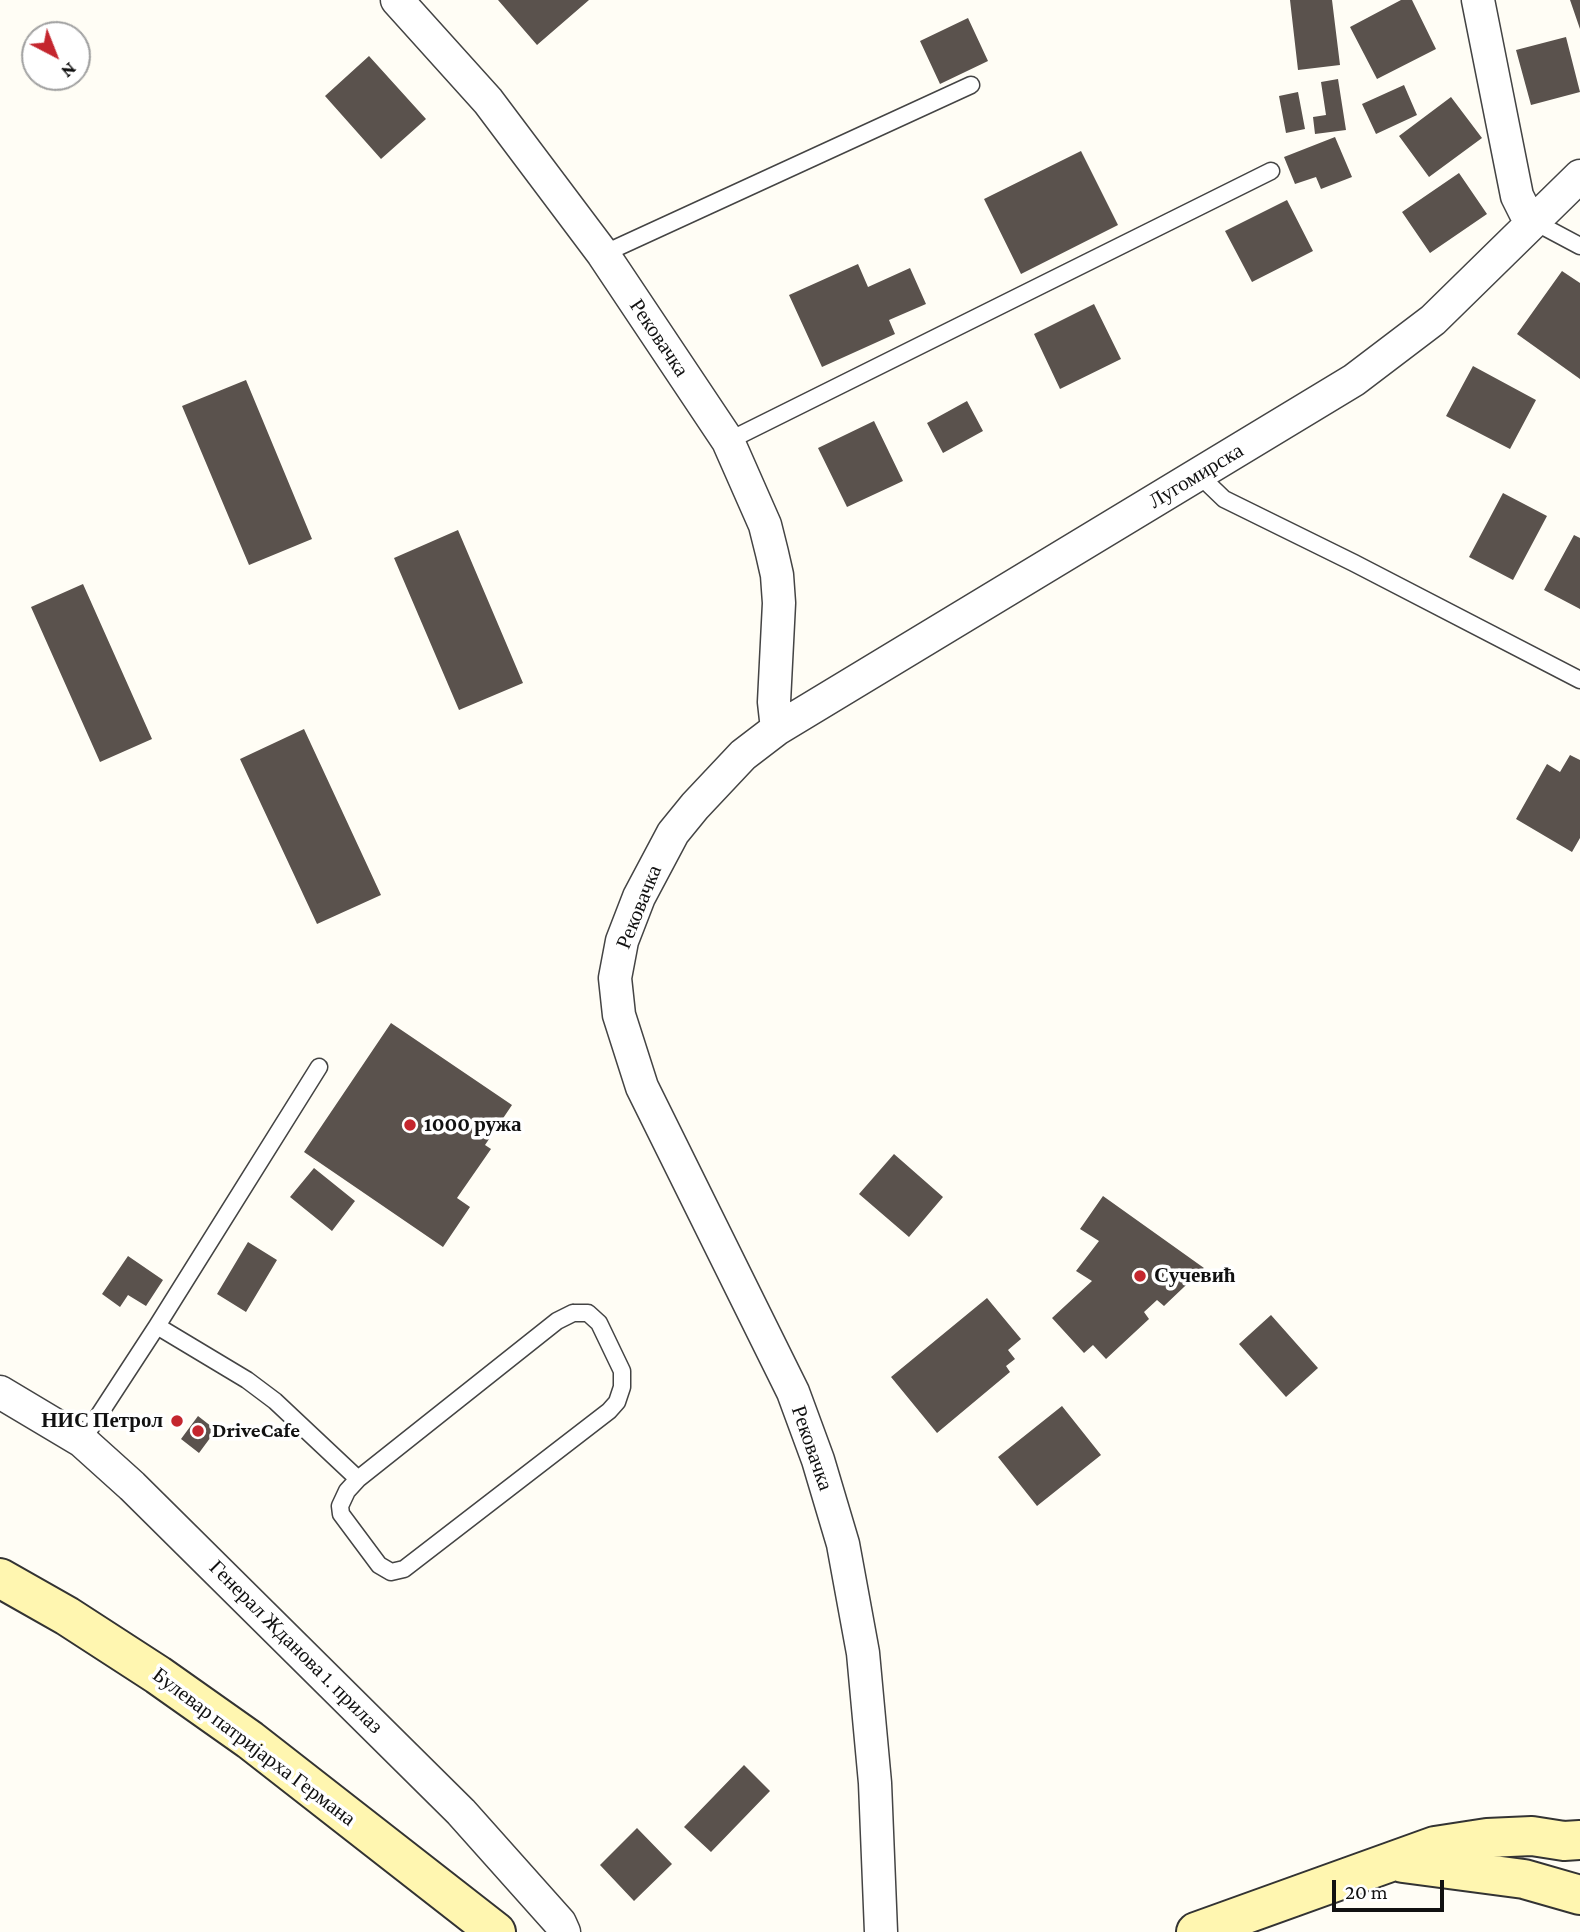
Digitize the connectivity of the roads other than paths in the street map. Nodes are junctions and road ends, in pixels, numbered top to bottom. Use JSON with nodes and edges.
{"nodes":[{"id":1,"x":397,"y":0,"type":"edge"},
{"id":2,"x":1478,"y":0,"type":"edge"},
{"id":3,"x":971,"y":85,"type":"dead end"},
{"id":4,"x":1271,"y":171,"type":"dead end"},
{"id":5,"x":1580,"y":176,"type":"edge"},
{"id":6,"x":1533,"y":222,"type":"junction"},
{"id":7,"x":1580,"y":246,"type":"edge"},
{"id":8,"x":603,"y":254,"type":"junction"},
{"id":9,"x":728,"y":442,"type":"junction"},
{"id":10,"x":1198,"y":474,"type":"junction"},
{"id":11,"x":1580,"y":680,"type":"edge"},
{"id":12,"x":777,"y":729,"type":"junction"},
{"id":13,"x":320,"y":1067,"type":"dead end"},
{"id":14,"x":157,"y":1326,"type":"junction"},
{"id":15,"x":0,"y":1392,"type":"edge"},
{"id":16,"x":82,"y":1441,"type":"junction"},
{"id":17,"x":359,"y":1479,"type":"junction"},
{"id":18,"x":0,"y":1578,"type":"edge"},
{"id":19,"x":1575,"y":1842,"type":"edge"},
{"id":20,"x":1394,"y":1862,"type":"junction"},
{"id":21,"x":1580,"y":1895,"type":"edge"},
{"id":22,"x":496,"y":1932,"type":"edge"},
{"id":23,"x":564,"y":1932,"type":"edge"},
{"id":24,"x":881,"y":1932,"type":"edge"},
{"id":25,"x":1196,"y":1932,"type":"edge"}],
"edges":[{"from":1,"to":8,"type":"street","name":"Рековачка"},
{"from":2,"to":6,"type":"street"},
{"from":3,"to":8,"type":"lane"},
{"from":4,"to":9,"type":"lane"},
{"from":5,"to":6,"type":"street","name":"Лугомирска"},
{"from":6,"to":7,"type":"lane"},
{"from":6,"to":10,"type":"street","name":"Лугомирска"},
{"from":8,"to":9,"type":"street","name":"Рековачка"},
{"from":9,"to":12,"type":"street","name":"Рековачка"},
{"from":10,"to":11,"type":"lane"},
{"from":10,"to":12,"type":"street","name":"Лугомирска"},
{"from":12,"to":24,"type":"street","name":"Рековачка"},
{"from":13,"to":14,"type":"lane"},
{"from":14,"to":16,"type":"lane"},
{"from":14,"to":17,"type":"lane"},
{"from":15,"to":16,"type":"street","name":"Генерал Жданова 1. прилаз"},
{"from":16,"to":23,"type":"street","name":"Генерал Жданова 1. прилаз"},
{"from":17,"to":17,"type":"lane"},
{"from":18,"to":22,"type":"main road","name":"Булевар патријарха Германа"},
{"from":19,"to":20,"type":"main road"},
{"from":20,"to":21,"type":"main road"},
{"from":20,"to":25,"type":"main road"}]}
